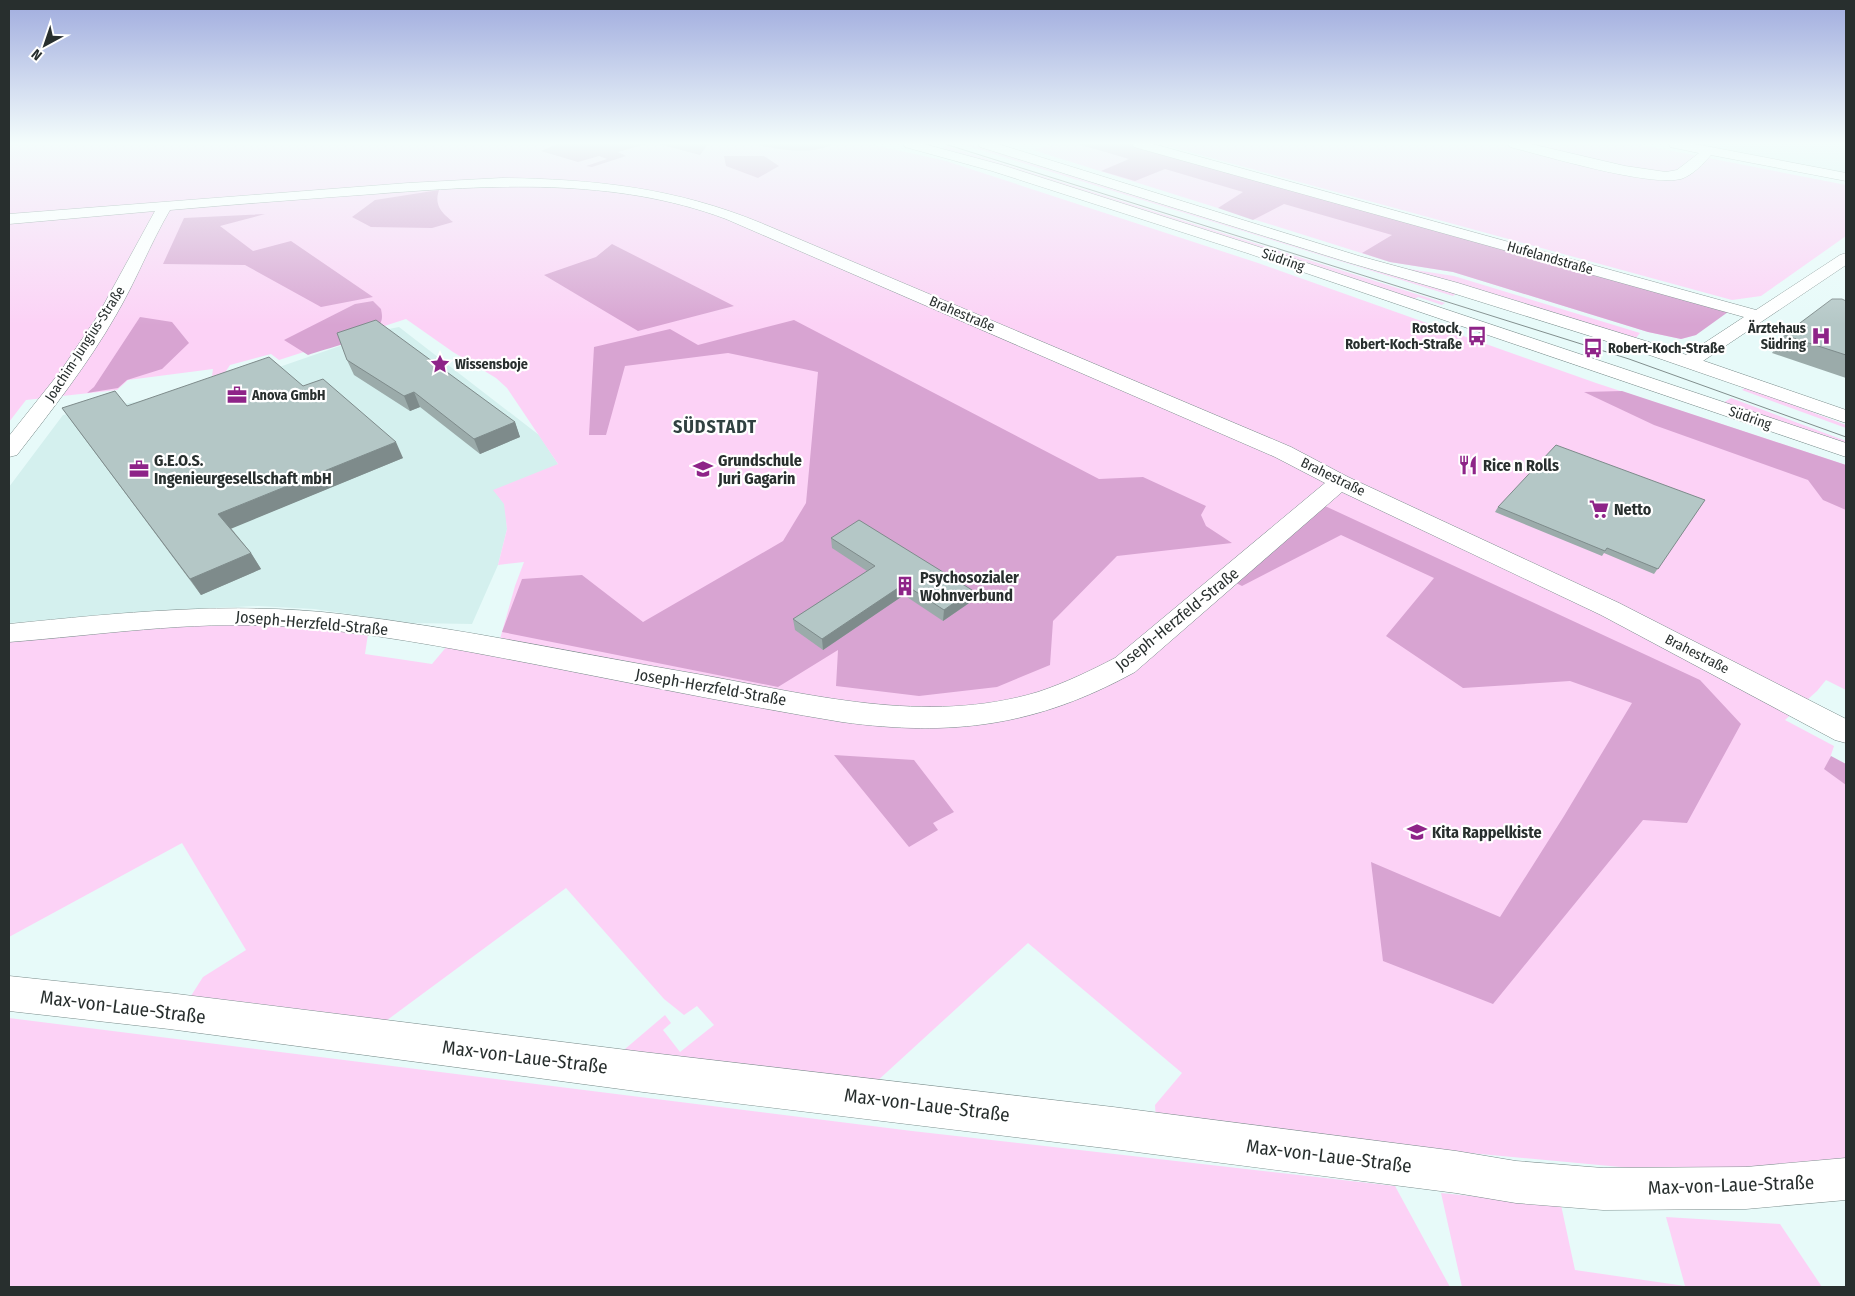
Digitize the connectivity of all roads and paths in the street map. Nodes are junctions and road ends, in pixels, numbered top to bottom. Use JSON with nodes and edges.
{"nodes":[{"id":1,"x":173,"y":204,"type":"edge"},
{"id":2,"x":694,"y":204,"type":"edge"},
{"id":3,"x":1108,"y":204,"type":"edge"},
{"id":4,"x":1176,"y":204,"type":"edge"},
{"id":5,"x":1357,"y":204,"type":"edge"},
{"id":6,"x":166,"y":205,"type":"junction"},
{"id":7,"x":9,"y":219,"type":"edge"},
{"id":8,"x":1846,"y":258,"type":"edge"},
{"id":9,"x":1760,"y":316,"type":"junction"},
{"id":10,"x":1690,"y":361,"type":"junction"},
{"id":11,"x":1654,"y":385,"type":"junction"},
{"id":12,"x":1846,"y":417,"type":"edge"},
{"id":13,"x":12,"y":443,"type":"edge"},
{"id":14,"x":1846,"y":450,"type":"edge"},
{"id":15,"x":1340,"y":482,"type":"junction"},
{"id":16,"x":9,"y":632,"type":"edge"},
{"id":17,"x":1846,"y":732,"type":"edge"},
{"id":18,"x":9,"y":993,"type":"edge"},
{"id":19,"x":1846,"y":1179,"type":"edge"}],
"edges":[{"from":1,"to":6,"type":"street","name":"Brahestraße"},
{"from":2,"to":15,"type":"street","name":"Brahestraße"},
{"from":3,"to":11,"type":"street","name":"Südring"},
{"from":4,"to":10,"type":"street","name":"Südring"},
{"from":5,"to":9,"type":"street","name":"Hufelandstraße"},
{"from":6,"to":7,"type":"street","name":"Brahestraße"},
{"from":6,"to":13,"type":"street","name":"Joachim-Jungius-Straße"},
{"from":8,"to":9,"type":"street"},
{"from":9,"to":10,"type":"street"},
{"from":10,"to":11,"type":"street"},
{"from":10,"to":12,"type":"street","name":"Südring"},
{"from":11,"to":14,"type":"street","name":"Südring"},
{"from":15,"to":16,"type":"street","name":"Joseph-Herzfeld-Straße"},
{"from":15,"to":17,"type":"street","name":"Brahestraße"},
{"from":18,"to":19,"type":"street","name":"Max-von-Laue-Straße"}]}
